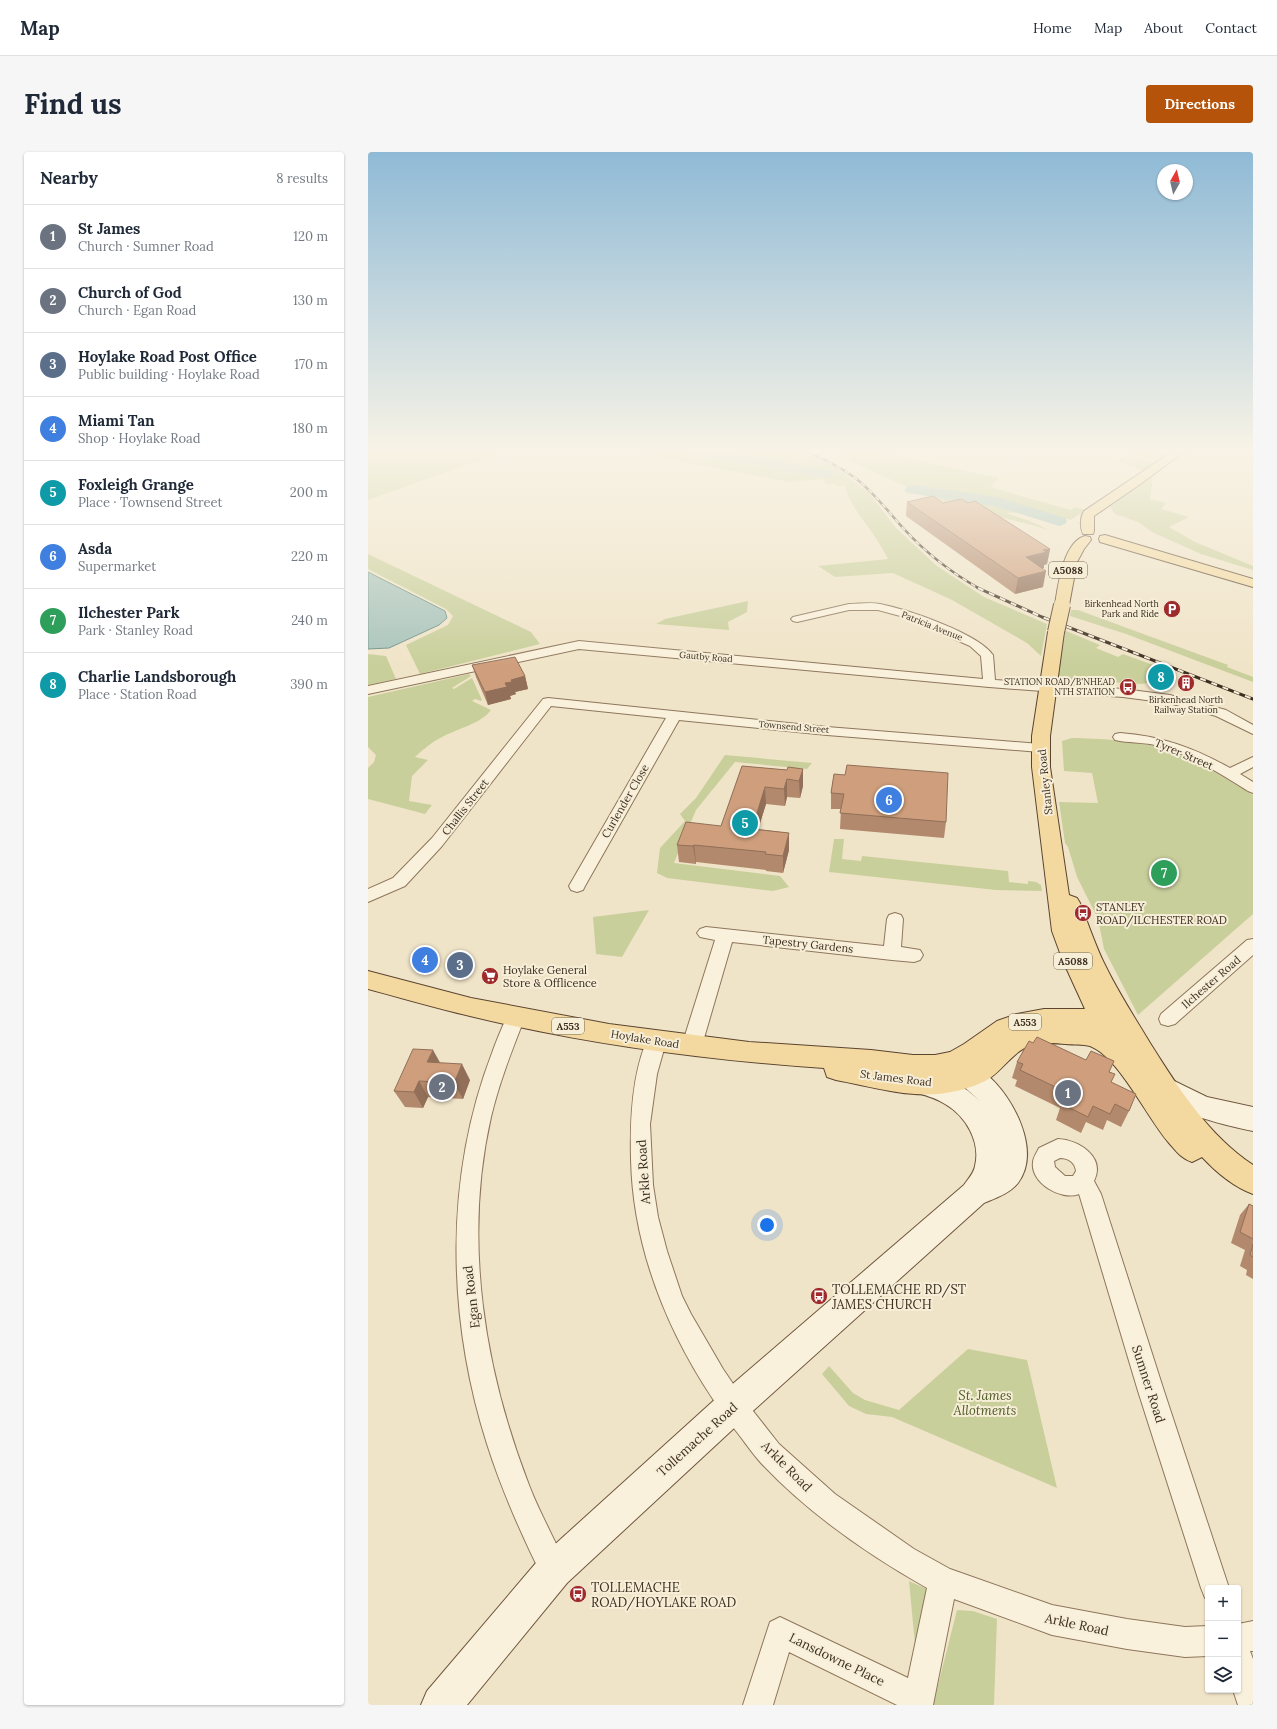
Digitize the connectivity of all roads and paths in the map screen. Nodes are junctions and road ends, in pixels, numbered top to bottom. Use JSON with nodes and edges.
{"nodes":[{"id":1,"x":1086,"y":521,"type":"edge"},
{"id":2,"x":1087,"y":535,"type":"junction"},
{"id":3,"x":1253,"y":583,"type":"edge"},
{"id":4,"x":797,"y":619,"type":"dead end"},
{"id":5,"x":989,"y":683,"type":"junction"},
{"id":6,"x":1048,"y":688,"type":"junction"},
{"id":7,"x":368,"y":690,"type":"edge"},
{"id":8,"x":548,"y":702,"type":"joint"},
{"id":9,"x":674,"y":716,"type":"junction"},
{"id":10,"x":1135,"y":724,"type":"dead end"},
{"id":11,"x":1253,"y":730,"type":"edge"},
{"id":12,"x":1120,"y":737,"type":"dead end"},
{"id":13,"x":1137,"y":738,"type":"junction"},
{"id":14,"x":1040,"y":748,"type":"junction"},
{"id":15,"x":1253,"y":761,"type":"edge"},
{"id":16,"x":1230,"y":774,"type":"junction"},
{"id":17,"x":1253,"y":788,"type":"edge"},
{"id":18,"x":577,"y":886,"type":"dead end"},
{"id":19,"x":368,"y":896,"type":"edge"},
{"id":20,"x":895,"y":919,"type":"dead end"},
{"id":21,"x":706,"y":933,"type":"dead end"},
{"id":22,"x":725,"y":935,"type":"junction"},
{"id":23,"x":1253,"y":945,"type":"edge"},
{"id":24,"x":892,"y":953,"type":"junction"},
{"id":25,"x":914,"y":955,"type":"dead end"},
{"id":26,"x":368,"y":980,"type":"edge"},
{"id":27,"x":1100,"y":997,"type":"junction"},
{"id":28,"x":516,"y":1017,"type":"junction"},
{"id":29,"x":1168,"y":1019,"type":"dead end"},
{"id":30,"x":1103,"y":1022,"type":"junction"},
{"id":31,"x":1077,"y":1026,"type":"junction"},
{"id":32,"x":656,"y":1042,"type":"junction"},
{"id":33,"x":692,"y":1045,"type":"junction"},
{"id":34,"x":1129,"y":1047,"type":"junction"},
{"id":35,"x":1001,"y":1054,"type":"junction"},
{"id":36,"x":770,"y":1055,"type":"joint"},
{"id":37,"x":925,"y":1075,"type":"junction"},
{"id":38,"x":963,"y":1077,"type":"junction"},
{"id":39,"x":1164,"y":1087,"type":"junction"},
{"id":40,"x":992,"y":1097,"type":"junction"},
{"id":41,"x":1220,"y":1113,"type":"junction"},
{"id":42,"x":1253,"y":1119,"type":"edge"},
{"id":43,"x":1203,"y":1142,"type":"junction"},
{"id":44,"x":1083,"y":1181,"type":"dead end"},
{"id":45,"x":1253,"y":1183,"type":"edge"},
{"id":46,"x":974,"y":1194,"type":"junction"},
{"id":47,"x":733,"y":1406,"type":"junction"},
{"id":48,"x":554,"y":1570,"type":"junction"},
{"id":49,"x":943,"y":1581,"type":"junction"},
{"id":50,"x":1214,"y":1585,"type":"edge"},
{"id":51,"x":1253,"y":1636,"type":"edge"},
{"id":52,"x":1241,"y":1638,"type":"edge"},
{"id":53,"x":1205,"y":1641,"type":"edge"},
{"id":54,"x":1241,"y":1668,"type":"edge"},
{"id":55,"x":919,"y":1702,"type":"edge"},
{"id":56,"x":441,"y":1705,"type":"edge"},
{"id":57,"x":758,"y":1705,"type":"edge"},
{"id":58,"x":1253,"y":1705,"type":"edge"}],
"edges":[{"from":1,"to":2,"type":"main road"},
{"from":2,"to":3,"type":"main road"},
{"from":2,"to":6,"type":"main road","number":"A5088","bridge":true},
{"from":4,"to":5,"type":"street","name":"Patricia Avenue"},
{"from":5,"to":6,"type":"street","name":"Gautby Road"},
{"from":5,"to":7,"type":"street","name":"Gautby Road"},
{"from":6,"to":11,"type":"street","name":"Gautby Road"},
{"from":6,"to":14,"type":"main road","name":"Stanley Road","number":"A5088"},
{"from":8,"to":9,"type":"street","name":"Townsend Street"},
{"from":8,"to":19,"type":"street","name":"Challis Street"},
{"from":9,"to":14,"type":"street","name":"Townsend Street"},
{"from":9,"to":18,"type":"street","name":"Curlender Close"},
{"from":10,"to":13,"type":"street"},
{"from":12,"to":13,"type":"street","name":"Tyrer Street"},
{"from":13,"to":16,"type":"street","name":"Tyrer Street"},
{"from":14,"to":27,"type":"main road","name":"Stanley Road","number":"A5088"},
{"from":15,"to":16,"type":"street"},
{"from":16,"to":17,"type":"street","name":"Tyrer Street"},
{"from":20,"to":24,"type":"street"},
{"from":21,"to":22,"type":"street","name":"Tapestry Gardens"},
{"from":22,"to":24,"type":"street","name":"Tapestry Gardens"},
{"from":22,"to":33,"type":"street"},
{"from":23,"to":29,"type":"street","name":"Ilchester Road"},
{"from":24,"to":25,"type":"street","name":"Tapestry Gardens"},
{"from":26,"to":28,"type":"main road","name":"Hoylake Road","number":"A553"},
{"from":27,"to":30,"type":"main road"},
{"from":27,"to":31,"type":"main road"},
{"from":27,"to":34,"type":"main road","name":"Stanley Road","number":"A5088"},
{"from":28,"to":32,"type":"main road","name":"Hoylake Road","number":"A553"},
{"from":28,"to":48,"type":"street","name":"Egan Road"},
{"from":30,"to":31,"type":"main road","name":"St James Road","number":"A553"},
{"from":30,"to":34,"type":"main road","name":"St James Road","number":"A553"},
{"from":31,"to":34,"type":"main road","name":"St James Road","number":"A553"},
{"from":31,"to":35,"type":"main road","name":"St James Road","number":"A553"},
{"from":31,"to":38,"type":"main road","name":"St James Road","number":"A553"},
{"from":32,"to":33,"type":"main road","name":"Hoylake Road","number":"A553"},
{"from":32,"to":47,"type":"street","name":"Arkle Road"},
{"from":33,"to":36,"type":"main road","name":"Hoylake Road","number":"A553"},
{"from":34,"to":39,"type":"main road","name":"St James Road","number":"A553"},
{"from":34,"to":45,"type":"main road","name":"St James Road","number":"A553"},
{"from":35,"to":38,"type":"main road","name":"St James Road","number":"A553"},
{"from":35,"to":40,"type":"street","name":"Tollemache Road"},
{"from":36,"to":37,"type":"main road","name":"St James Road","number":"A553"},
{"from":37,"to":38,"type":"main road","name":"St James Road","number":"A553"},
{"from":37,"to":38,"type":"street","name":"Tollemache Road"},
{"from":38,"to":40,"type":"street","name":"Tollemache Road"},
{"from":38,"to":46,"type":"street","name":"Tollemache Road"},
{"from":39,"to":41,"type":"street"},
{"from":39,"to":43,"type":"main road","name":"St James Road","number":"A553"},
{"from":40,"to":46,"type":"street","name":"Tollemache Road"},
{"from":41,"to":42,"type":"street"},
{"from":41,"to":43,"type":"street"},
{"from":43,"to":45,"type":"main road","name":"St James Road","number":"A553"},
{"from":44,"to":50,"type":"street","name":"Sumner Road"},
{"from":46,"to":47,"type":"street","name":"Tollemache Road"},
{"from":47,"to":48,"type":"street","name":"Tollemache Road"},
{"from":47,"to":49,"type":"street","name":"Arkle Road"},
{"from":48,"to":56,"type":"street","name":"Tollemache Road"},
{"from":49,"to":53,"type":"street","name":"Arkle Road"},
{"from":49,"to":55,"type":"street","name":"Lansdowne Place"},
{"from":51,"to":52,"type":"street"},
{"from":54,"to":58,"type":"street"},
{"from":55,"to":57,"type":"street","name":"Lansdowne Place"}]}
